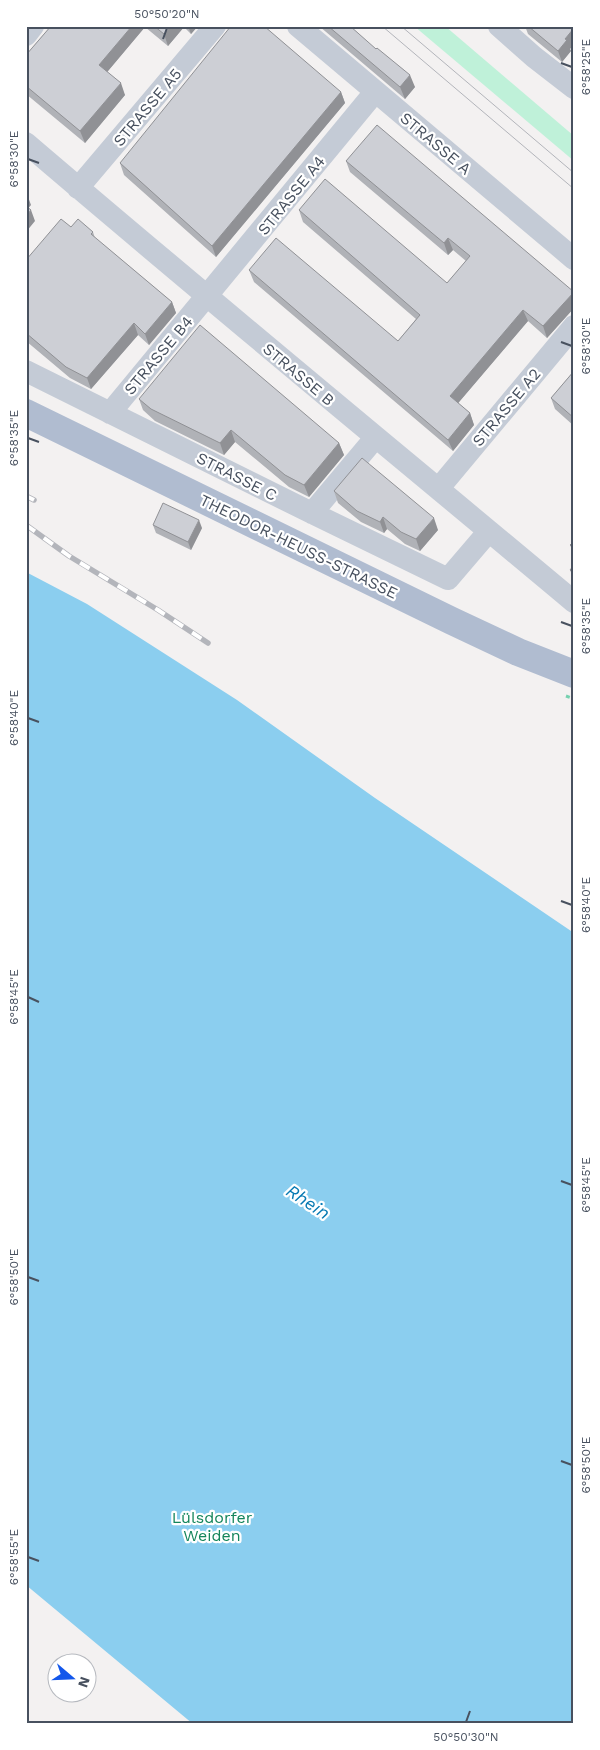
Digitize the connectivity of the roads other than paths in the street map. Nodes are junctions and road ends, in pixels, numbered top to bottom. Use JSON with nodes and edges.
{"nodes":[{"id":1,"x":33,"y":26,"type":"edge"},
{"id":2,"x":215,"y":26,"type":"edge"},
{"id":3,"x":298,"y":26,"type":"edge"},
{"id":4,"x":499,"y":26,"type":"edge"},
{"id":5,"x":26,"y":35,"type":"edge"},
{"id":6,"x":574,"y":88,"type":"edge"},
{"id":7,"x":375,"y":92,"type":"junction"},
{"id":8,"x":26,"y":143,"type":"edge"},
{"id":9,"x":78,"y":188,"type":"junction"},
{"id":10,"x":574,"y":259,"type":"edge"},
{"id":11,"x":206,"y":297,"type":"junction"},
{"id":12,"x":574,"y":326,"type":"edge"},
{"id":13,"x":26,"y":371,"type":"edge"},
{"id":14,"x":26,"y":413,"type":"edge"},
{"id":15,"x":110,"y":413,"type":"junction"},
{"id":16,"x":375,"y":438,"type":"junction"},
{"id":17,"x":439,"y":488,"type":"junction"},
{"id":18,"x":312,"y":513,"type":"junction"},
{"id":19,"x":489,"y":531,"type":"junction"},
{"id":20,"x":574,"y":602,"type":"edge"},
{"id":21,"x":574,"y":674,"type":"edge"}],
"edges":[{"from":1,"to":5,"type":"lane"},
{"from":2,"to":9,"type":"lane","name":"STRASSE A5"},
{"from":3,"to":7,"type":"lane","name":"STRASSE A"},
{"from":4,"to":6,"type":"lane"},
{"from":7,"to":10,"type":"lane","name":"STRASSE A"},
{"from":7,"to":11,"type":"lane","name":"STRASSE A4"},
{"from":8,"to":9,"type":"lane","name":"STRASSE B"},
{"from":9,"to":11,"type":"lane","name":"STRASSE B"},
{"from":11,"to":15,"type":"lane","name":"STRASSE B4"},
{"from":11,"to":16,"type":"lane","name":"STRASSE B"},
{"from":12,"to":17,"type":"lane","name":"STRASSE A2"},
{"from":13,"to":15,"type":"lane","name":"STRASSE C"},
{"from":14,"to":21,"type":"main road","name":"THEODOR-HEUSS-STRASSE"},
{"from":15,"to":18,"type":"lane","name":"STRASSE C"},
{"from":16,"to":17,"type":"lane","name":"STRASSE B"},
{"from":16,"to":18,"type":"lane"},
{"from":17,"to":19,"type":"lane","name":"STRASSE B"},
{"from":18,"to":19,"type":"lane","name":"STRASSE C"},
{"from":19,"to":20,"type":"lane","name":"STRASSE B"}]}
